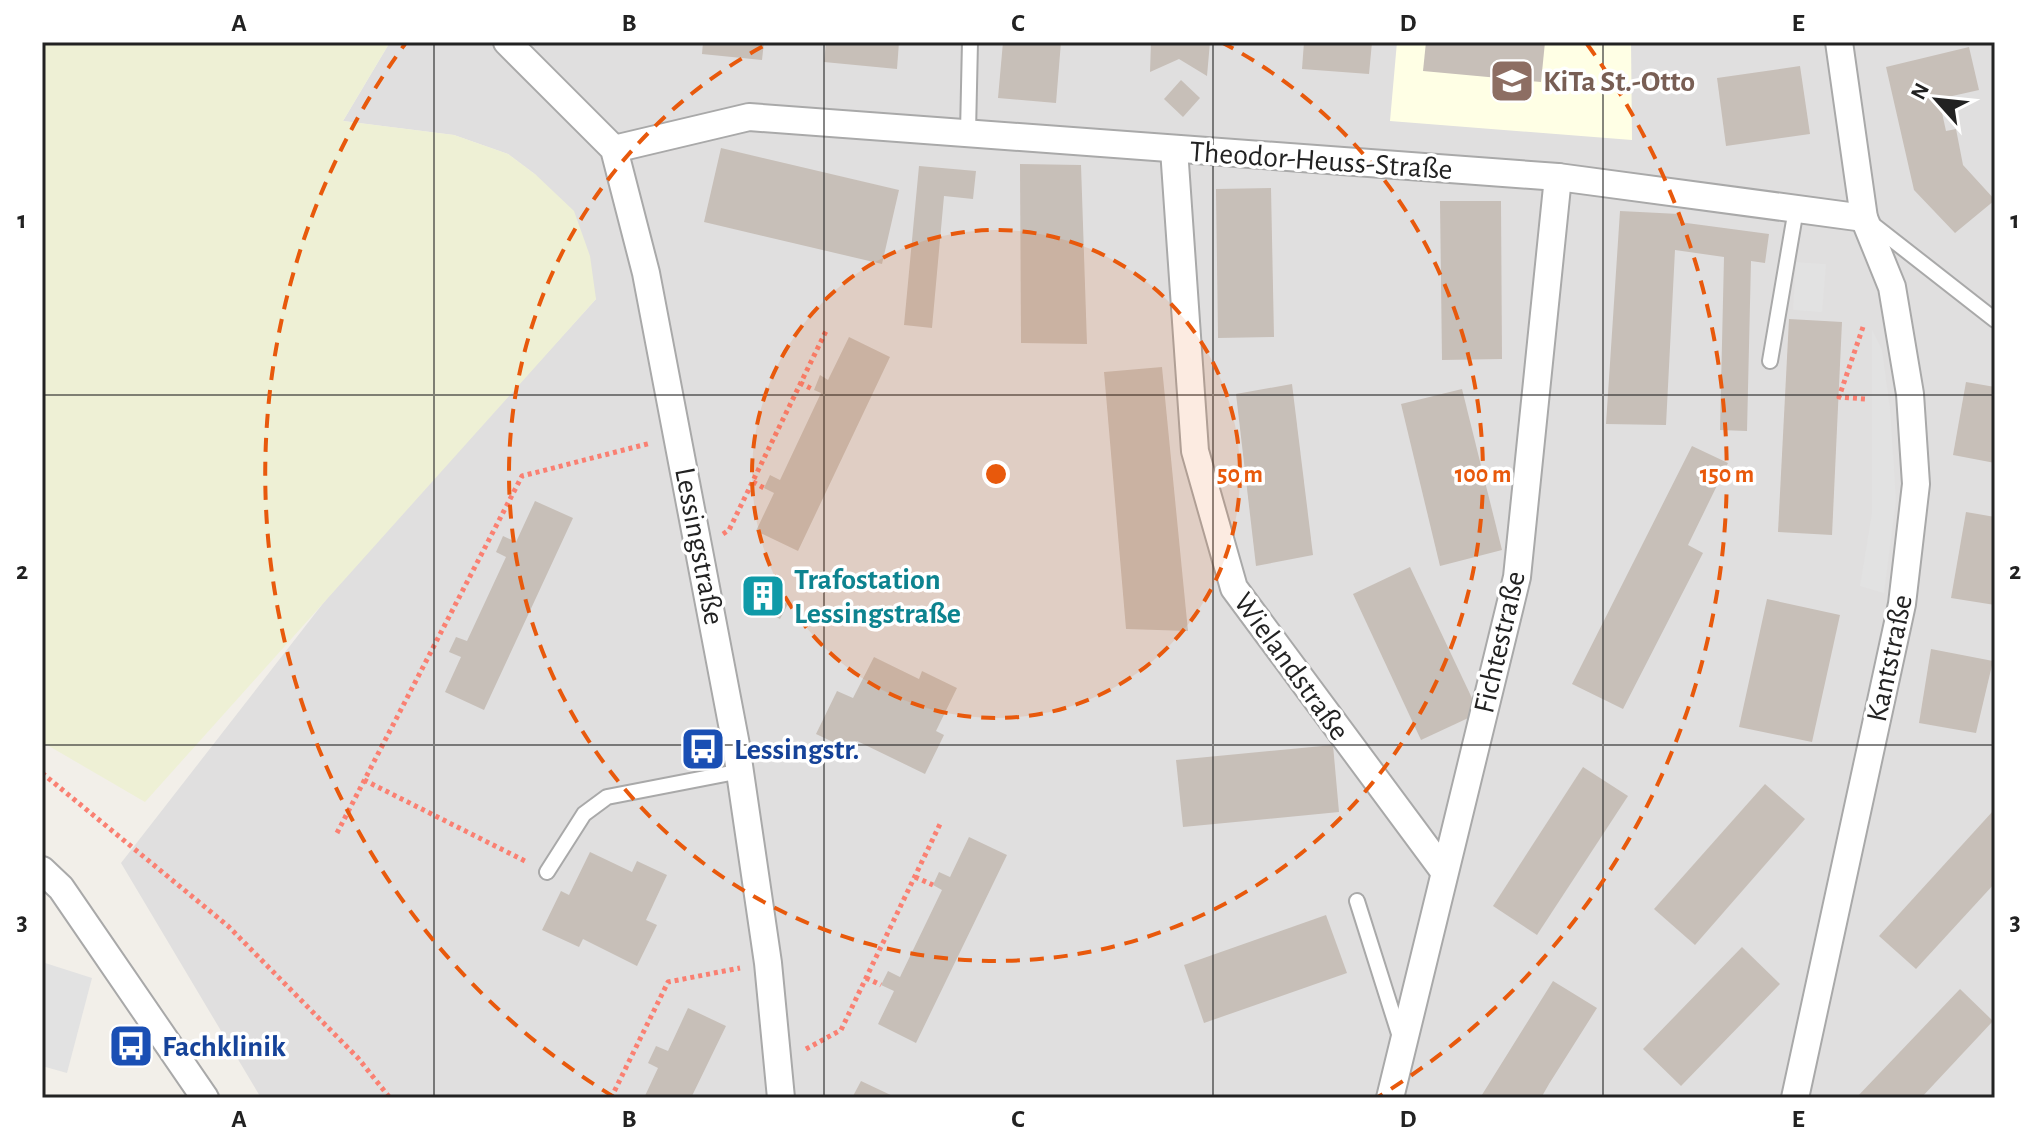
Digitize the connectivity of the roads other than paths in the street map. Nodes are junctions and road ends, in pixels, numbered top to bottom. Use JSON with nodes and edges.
{"nodes":[{"id":1,"x":507,"y":42,"type":"edge"},
{"id":2,"x":970,"y":42,"type":"edge"},
{"id":3,"x":1839,"y":42,"type":"edge"},
{"id":4,"x":968,"y":132,"type":"junction"},
{"id":5,"x":614,"y":149,"type":"junction"},
{"id":6,"x":1174,"y":149,"type":"junction"},
{"id":7,"x":1558,"y":177,"type":"junction"},
{"id":8,"x":1796,"y":209,"type":"junction"},
{"id":9,"x":1864,"y":218,"type":"junction"},
{"id":10,"x":1995,"y":320,"type":"edge"},
{"id":11,"x":1770,"y":361,"type":"dead end"},
{"id":12,"x":741,"y":771,"type":"junction"},
{"id":13,"x":42,"y":870,"type":"edge"},
{"id":14,"x":1443,"y":870,"type":"junction"},
{"id":15,"x":547,"y":872,"type":"road end"},
{"id":16,"x":1357,"y":901,"type":"dead end"},
{"id":17,"x":1403,"y":1045,"type":"junction"},
{"id":18,"x":205,"y":1098,"type":"edge"},
{"id":19,"x":781,"y":1098,"type":"edge"},
{"id":20,"x":1390,"y":1098,"type":"edge"},
{"id":21,"x":1795,"y":1098,"type":"edge"}],
"edges":[{"from":1,"to":5,"type":"street"},
{"from":2,"to":4,"type":"lane"},
{"from":3,"to":9,"type":"street","name":"Kantstraße"},
{"from":4,"to":5,"type":"street","name":"Theodor-Heuss-Straße"},
{"from":4,"to":6,"type":"street","name":"Theodor-Heuss-Straße"},
{"from":5,"to":12,"type":"street","name":"Lessingstraße"},
{"from":6,"to":7,"type":"street","name":"Theodor-Heuss-Straße"},
{"from":6,"to":14,"type":"street","name":"Wielandstraße"},
{"from":7,"to":8,"type":"street","name":"Theodor-Heuss-Straße"},
{"from":7,"to":14,"type":"street","name":"Fichtestraße"},
{"from":8,"to":9,"type":"street","name":"Theodor-Heuss-Straße"},
{"from":8,"to":11,"type":"lane"},
{"from":9,"to":10,"type":"lane"},
{"from":9,"to":21,"type":"street","name":"Kantstraße"},
{"from":12,"to":15,"type":"lane"},
{"from":12,"to":19,"type":"street","name":"Lessingstraße"},
{"from":13,"to":18,"type":"street"},
{"from":14,"to":17,"type":"street","name":"Fichtestraße"},
{"from":16,"to":17,"type":"lane"},
{"from":17,"to":20,"type":"street","name":"Fichtestraße"}]}
